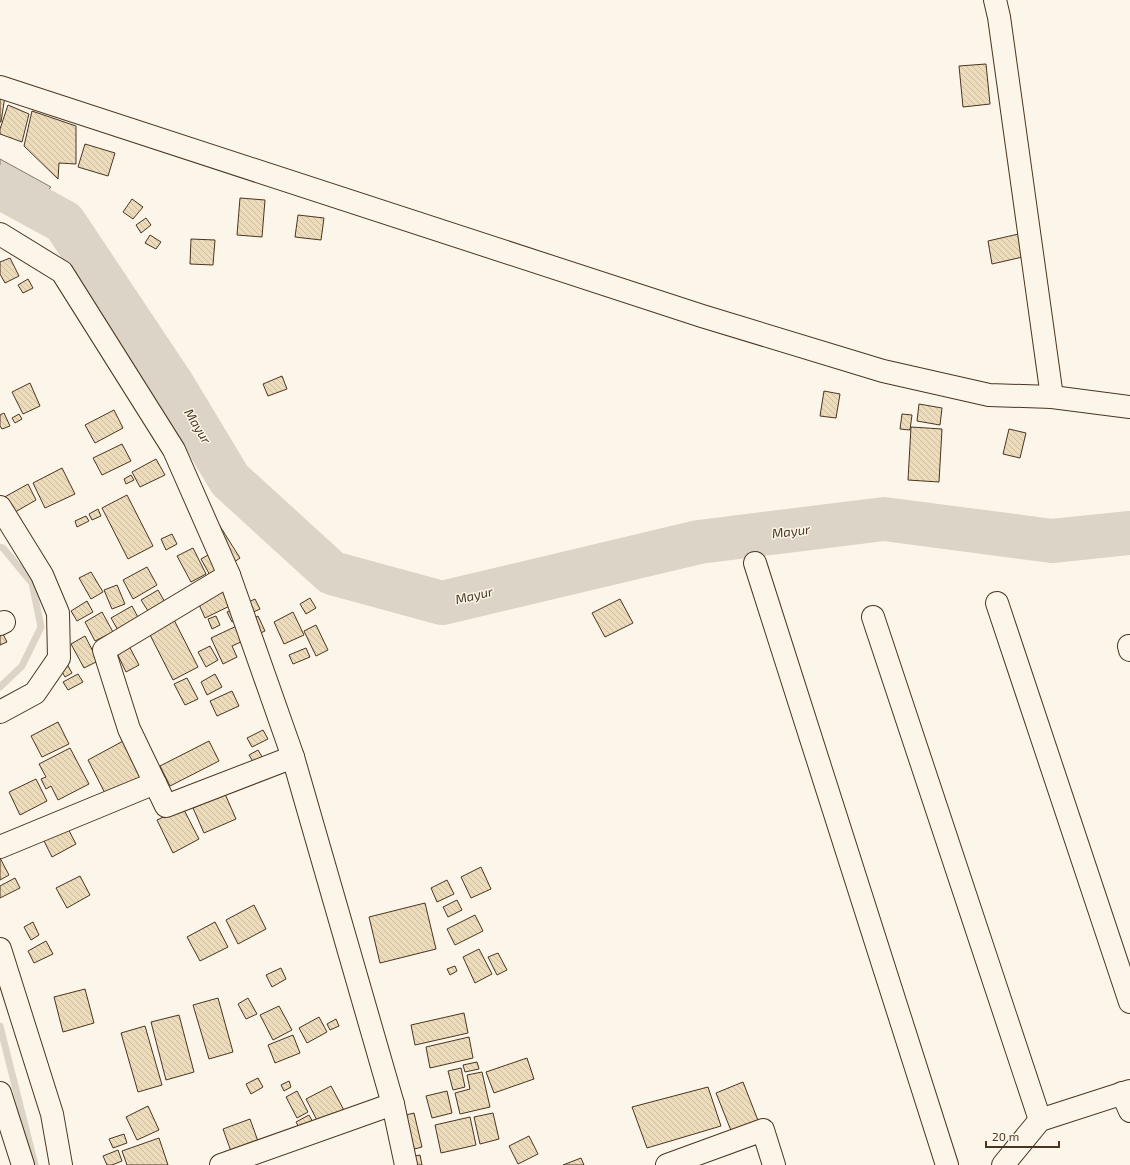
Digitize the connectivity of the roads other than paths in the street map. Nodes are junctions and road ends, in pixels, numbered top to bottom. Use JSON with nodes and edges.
{"nodes":[{"id":1,"x":995,"y":0,"type":"edge"},
{"id":2,"x":0,"y":87,"type":"edge"},
{"id":3,"x":0,"y":234,"type":"edge"},
{"id":4,"x":1052,"y":397,"type":"junction"},
{"id":5,"x":1130,"y":407,"type":"edge"},
{"id":6,"x":0,"y":507,"type":"edge"},
{"id":7,"x":755,"y":564,"type":"dead end"},
{"id":8,"x":229,"y":575,"type":"junction"},
{"id":9,"x":998,"y":603,"type":"dead end"},
{"id":10,"x":873,"y":617,"type":"dead end"},
{"id":11,"x":0,"y":712,"type":"edge"},
{"id":12,"x":293,"y":757,"type":"junction"},
{"id":13,"x":155,"y":783,"type":"junction"},
{"id":14,"x":0,"y":847,"type":"edge"},
{"id":15,"x":0,"y":949,"type":"edge"},
{"id":16,"x":1130,"y":1002,"type":"edge"},
{"id":17,"x":0,"y":1093,"type":"edge"},
{"id":18,"x":1127,"y":1098,"type":"edge"},
{"id":19,"x":393,"y":1104,"type":"junction"},
{"id":20,"x":1040,"y":1120,"type":"junction"},
{"id":21,"x":23,"y":1165,"type":"edge"},
{"id":22,"x":61,"y":1165,"type":"edge"},
{"id":23,"x":221,"y":1165,"type":"edge"},
{"id":24,"x":406,"y":1165,"type":"edge"},
{"id":25,"x":667,"y":1165,"type":"edge"},
{"id":26,"x":774,"y":1165,"type":"edge"},
{"id":27,"x":947,"y":1165,"type":"edge"},
{"id":28,"x":1003,"y":1165,"type":"edge"}],
"edges":[{"from":1,"to":4,"type":"street"},
{"from":2,"to":4,"type":"street"},
{"from":3,"to":8,"type":"street"},
{"from":4,"to":5,"type":"street"},
{"from":6,"to":11,"type":"street"},
{"from":7,"to":27,"type":"street"},
{"from":8,"to":12,"type":"street"},
{"from":8,"to":13,"type":"street"},
{"from":9,"to":16,"type":"street"},
{"from":10,"to":20,"type":"street"},
{"from":12,"to":13,"type":"street"},
{"from":12,"to":19,"type":"street"},
{"from":13,"to":14,"type":"street"},
{"from":15,"to":22,"type":"street"},
{"from":17,"to":21,"type":"street"},
{"from":18,"to":20,"type":"street"},
{"from":19,"to":23,"type":"street"},
{"from":19,"to":24,"type":"street"},
{"from":20,"to":28,"type":"street"},
{"from":25,"to":26,"type":"street"}]}
